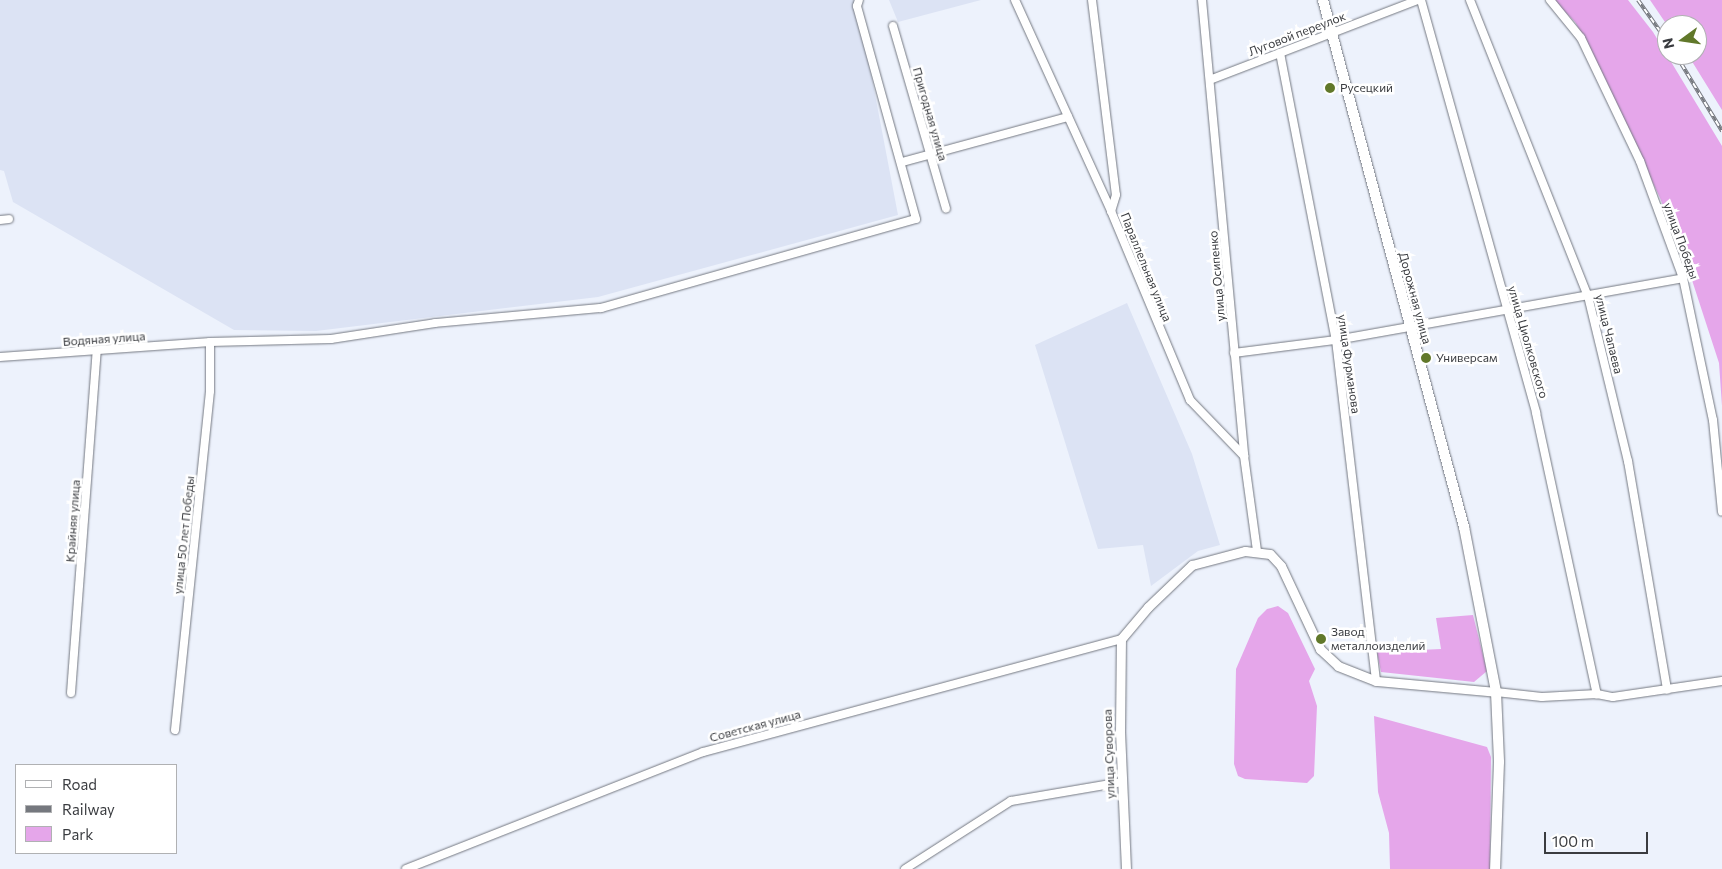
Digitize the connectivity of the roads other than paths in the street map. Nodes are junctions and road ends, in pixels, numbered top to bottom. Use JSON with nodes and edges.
{"nodes":[{"id":1,"x":859,"y":0,"type":"edge"},
{"id":2,"x":1015,"y":0,"type":"edge"},
{"id":3,"x":1092,"y":0,"type":"edge"},
{"id":4,"x":1202,"y":0,"type":"edge"},
{"id":5,"x":1323,"y":0,"type":"edge"},
{"id":6,"x":1419,"y":0,"type":"edge"},
{"id":7,"x":1470,"y":0,"type":"edge"},
{"id":8,"x":1550,"y":0,"type":"edge"},
{"id":9,"x":893,"y":26,"type":"dead end"},
{"id":10,"x":1333,"y":33,"type":"junction"},
{"id":11,"x":1280,"y":53,"type":"junction"},
{"id":12,"x":1212,"y":79,"type":"junction"},
{"id":13,"x":1068,"y":117,"type":"junction"},
{"id":14,"x":931,"y":155,"type":"junction"},
{"id":15,"x":902,"y":162,"type":"junction"},
{"id":16,"x":946,"y":208,"type":"dead end"},
{"id":17,"x":1111,"y":211,"type":"junction"},
{"id":18,"x":9,"y":219,"type":"dead end"},
{"id":19,"x":0,"y":220,"type":"edge"},
{"id":20,"x":1683,"y":278,"type":"junction"},
{"id":21,"x":1588,"y":296,"type":"junction"},
{"id":22,"x":1507,"y":308,"type":"junction"},
{"id":23,"x":1409,"y":325,"type":"junction"},
{"id":24,"x":1336,"y":340,"type":"junction"},
{"id":25,"x":210,"y":342,"type":"junction"},
{"id":26,"x":97,"y":351,"type":"junction"},
{"id":27,"x":1234,"y":353,"type":"junction"},
{"id":28,"x":0,"y":357,"type":"edge"},
{"id":29,"x":1244,"y":456,"type":"junction"},
{"id":30,"x":1722,"y":512,"type":"edge"},
{"id":31,"x":1257,"y":550,"type":"junction"},
{"id":32,"x":1121,"y":639,"type":"junction"},
{"id":33,"x":1376,"y":680,"type":"junction"},
{"id":34,"x":1722,"y":681,"type":"edge"},
{"id":35,"x":1667,"y":690,"type":"junction"},
{"id":36,"x":1496,"y":692,"type":"junction"},
{"id":37,"x":71,"y":693,"type":"dead end"},
{"id":38,"x":1597,"y":694,"type":"junction"},
{"id":39,"x":175,"y":730,"type":"dead end"},
{"id":40,"x":1122,"y":782,"type":"junction"},
{"id":41,"x":406,"y":869,"type":"edge"},
{"id":42,"x":905,"y":869,"type":"edge"},
{"id":43,"x":1126,"y":869,"type":"edge"},
{"id":44,"x":1496,"y":869,"type":"edge"}],
"edges":[{"from":1,"to":15,"type":"street"},
{"from":2,"to":13,"type":"street"},
{"from":3,"to":17,"type":"street","name":"Параллельная улица"},
{"from":4,"to":12,"type":"street","name":"улица Осипенко"},
{"from":5,"to":10,"type":"main road","name":"Дорожная улица"},
{"from":6,"to":10,"type":"street","name":"Луговой переулок"},
{"from":6,"to":22,"type":"street","name":"улица Циолковского"},
{"from":7,"to":21,"type":"street","name":"улица Чапаева"},
{"from":8,"to":20,"type":"street","name":"улица Победы"},
{"from":9,"to":14,"type":"street","name":"Пригодная улица"},
{"from":10,"to":11,"type":"street","name":"Луговой переулок"},
{"from":10,"to":23,"type":"main road","name":"Дорожная улица"},
{"from":11,"to":12,"type":"street","name":"Луговой переулок"},
{"from":11,"to":24,"type":"street","name":"улица Фурманова"},
{"from":12,"to":27,"type":"street","name":"улица Осипенко"},
{"from":13,"to":14,"type":"street"},
{"from":13,"to":17,"type":"street"},
{"from":14,"to":15,"type":"street"},
{"from":14,"to":16,"type":"street","name":"Пригодная улица"},
{"from":15,"to":25,"type":"street","name":"Водяная улица"},
{"from":17,"to":29,"type":"street","name":"Параллельная улица"},
{"from":18,"to":19,"type":"street"},
{"from":20,"to":21,"type":"street"},
{"from":20,"to":30,"type":"street","name":"улица Победы"},
{"from":21,"to":22,"type":"street"},
{"from":21,"to":35,"type":"street","name":"улица Чапаева"},
{"from":22,"to":23,"type":"street"},
{"from":22,"to":38,"type":"street","name":"улица Циолковского"},
{"from":23,"to":24,"type":"street"},
{"from":23,"to":36,"type":"main road","name":"Дорожная улица"},
{"from":24,"to":27,"type":"street"},
{"from":24,"to":33,"type":"street","name":"улица Фурманова"},
{"from":25,"to":26,"type":"street","name":"Водяная улица"},
{"from":25,"to":39,"type":"street","name":"улица 50 лет Победы"},
{"from":26,"to":28,"type":"street","name":"Водяная улица"},
{"from":26,"to":37,"type":"street","name":"Крайняя улица"},
{"from":27,"to":29,"type":"street","name":"улица Осипенко"},
{"from":29,"to":31,"type":"street","name":"улица Осипенко"},
{"from":31,"to":32,"type":"street"},
{"from":31,"to":33,"type":"street"},
{"from":32,"to":40,"type":"street","name":"улица Суворова"},
{"from":32,"to":41,"type":"street","name":"Советская улица"},
{"from":33,"to":36,"type":"street"},
{"from":34,"to":35,"type":"street"},
{"from":35,"to":38,"type":"street"},
{"from":36,"to":38,"type":"street"},
{"from":36,"to":44,"type":"main road","name":"Дорожная улица"},
{"from":40,"to":42,"type":"street"},
{"from":40,"to":43,"type":"street","name":"улица Суворова"}]}
